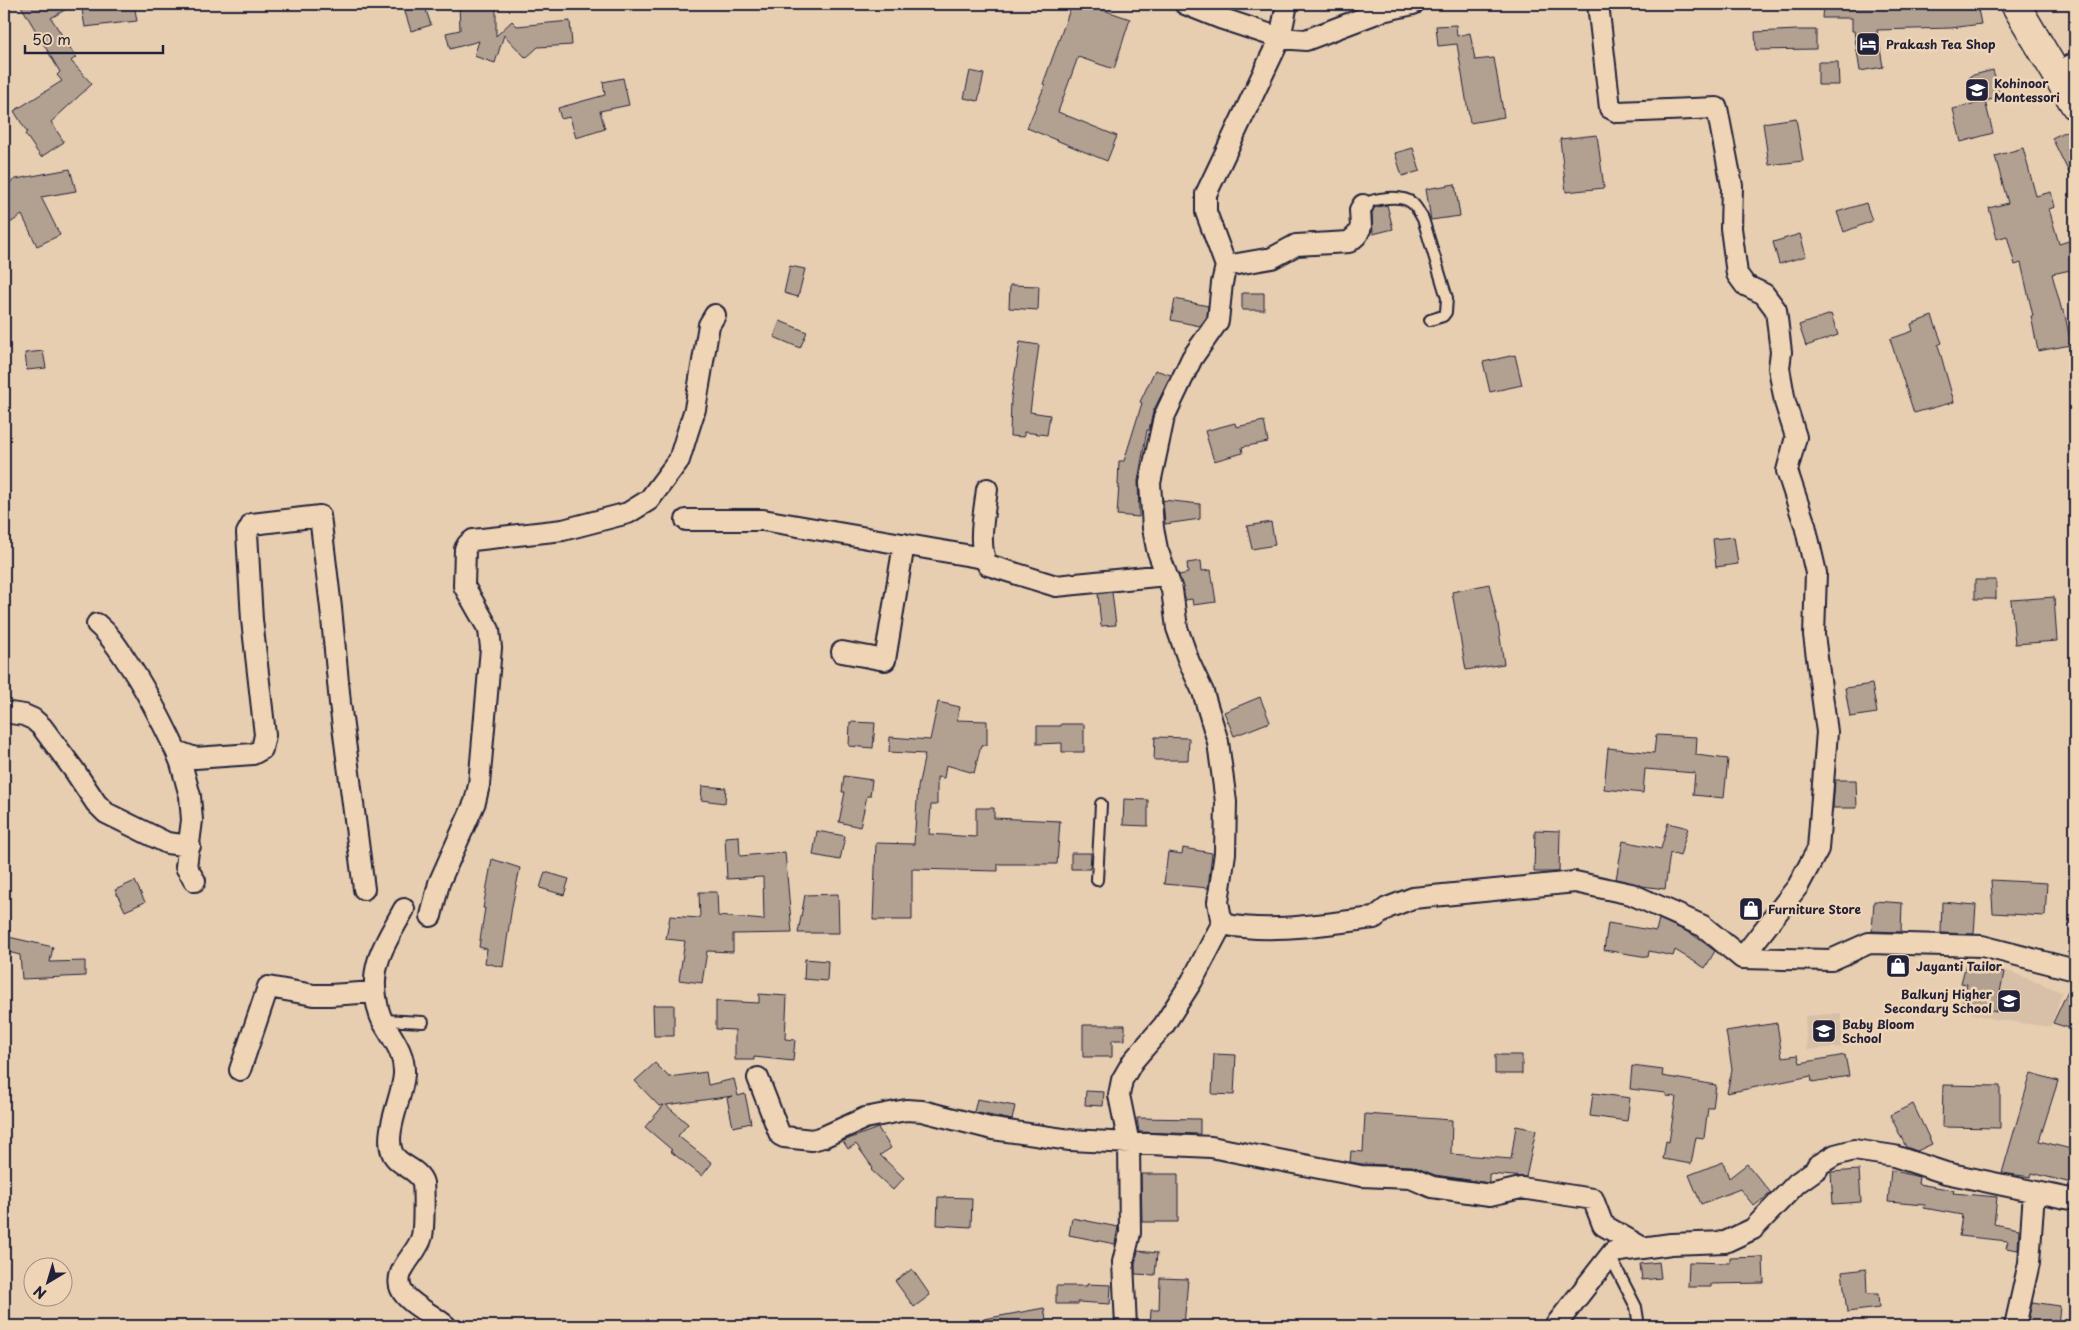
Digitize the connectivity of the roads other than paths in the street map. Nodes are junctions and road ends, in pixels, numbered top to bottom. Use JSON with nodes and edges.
{"nodes":[{"id":1,"x":1185,"y":4,"type":"edge"},
{"id":2,"x":1288,"y":4,"type":"edge"},
{"id":3,"x":1413,"y":4,"type":"edge"},
{"id":4,"x":1598,"y":4,"type":"edge"},
{"id":5,"x":2015,"y":4,"type":"edge"},
{"id":6,"x":1280,"y":38,"type":"junction"},
{"id":7,"x":2066,"y":68,"type":"edge"},
{"id":8,"x":2075,"y":105,"type":"edge"},
{"id":9,"x":1363,"y":205,"type":"joint"},
{"id":10,"x":1226,"y":266,"type":"junction"},
{"id":11,"x":715,"y":315,"type":"dead end"},
{"id":12,"x":1430,"y":320,"type":"dead end"},
{"id":13,"x":987,"y":488,"type":"dead end"},
{"id":14,"x":686,"y":520,"type":"dead end"},
{"id":15,"x":904,"y":544,"type":"junction"},
{"id":16,"x":983,"y":558,"type":"junction"},
{"id":17,"x":1166,"y":575,"type":"junction"},
{"id":18,"x":97,"y":624,"type":"dead end"},
{"id":19,"x":842,"y":652,"type":"dead end"},
{"id":20,"x":4,"y":712,"type":"edge"},
{"id":21,"x":176,"y":751,"type":"junction"},
{"id":22,"x":1101,"y":804,"type":"dead end"},
{"id":23,"x":190,"y":846,"type":"junction"},
{"id":24,"x":1097,"y":880,"type":"dead end"},
{"id":25,"x":195,"y":881,"type":"dead end"},
{"id":26,"x":364,"y":889,"type":"dead end"},
{"id":27,"x":404,"y":909,"type":"dead end"},
{"id":28,"x":432,"y":916,"type":"dead end"},
{"id":29,"x":1222,"y":924,"type":"junction"},
{"id":30,"x":1742,"y":958,"type":"junction"},
{"id":31,"x":2075,"y":970,"type":"edge"},
{"id":32,"x":375,"y":992,"type":"junction"},
{"id":33,"x":382,"y":1020,"type":"junction"},
{"id":34,"x":423,"y":1022,"type":"dead end"},
{"id":35,"x":240,"y":1070,"type":"dead end"},
{"id":36,"x":758,"y":1078,"type":"dead end"},
{"id":37,"x":1129,"y":1144,"type":"junction"},
{"id":38,"x":2034,"y":1192,"type":"junction"},
{"id":39,"x":2075,"y":1200,"type":"edge"},
{"id":40,"x":1643,"y":1248,"type":"junction"},
{"id":41,"x":1610,"y":1256,"type":"junction"},
{"id":42,"x":446,"y":1326,"type":"edge"},
{"id":43,"x":1126,"y":1326,"type":"edge"},
{"id":44,"x":1555,"y":1326,"type":"edge"},
{"id":45,"x":1639,"y":1326,"type":"edge"},
{"id":46,"x":2014,"y":1326,"type":"edge"}],
"edges":[{"from":1,"to":6,"type":"street"},
{"from":2,"to":6,"type":"street"},
{"from":3,"to":6,"type":"street"},
{"from":4,"to":30,"type":"street"},
{"from":5,"to":7,"type":"main road"},
{"from":6,"to":10,"type":"street"},
{"from":7,"to":8,"type":"main road"},
{"from":9,"to":10,"type":"street"},
{"from":9,"to":12,"type":"lane"},
{"from":10,"to":17,"type":"street"},
{"from":11,"to":28,"type":"street"},
{"from":13,"to":16,"type":"street"},
{"from":14,"to":15,"type":"street"},
{"from":15,"to":16,"type":"street"},
{"from":15,"to":19,"type":"street"},
{"from":16,"to":17,"type":"street"},
{"from":17,"to":29,"type":"street"},
{"from":18,"to":21,"type":"street"},
{"from":20,"to":23,"type":"street"},
{"from":21,"to":23,"type":"street"},
{"from":21,"to":26,"type":"street"},
{"from":22,"to":24,"type":"lane"},
{"from":23,"to":25,"type":"street"},
{"from":27,"to":32,"type":"street"},
{"from":29,"to":30,"type":"street"},
{"from":29,"to":37,"type":"street"},
{"from":30,"to":31,"type":"street"},
{"from":32,"to":33,"type":"street"},
{"from":32,"to":35,"type":"street"},
{"from":33,"to":34,"type":"lane"},
{"from":33,"to":42,"type":"street"},
{"from":36,"to":37,"type":"street"},
{"from":37,"to":40,"type":"street"},
{"from":37,"to":43,"type":"street"},
{"from":38,"to":39,"type":"street"},
{"from":38,"to":40,"type":"street"},
{"from":38,"to":46,"type":"street"},
{"from":40,"to":41,"type":"street"},
{"from":41,"to":44,"type":"street"},
{"from":41,"to":45,"type":"lane"}]}
